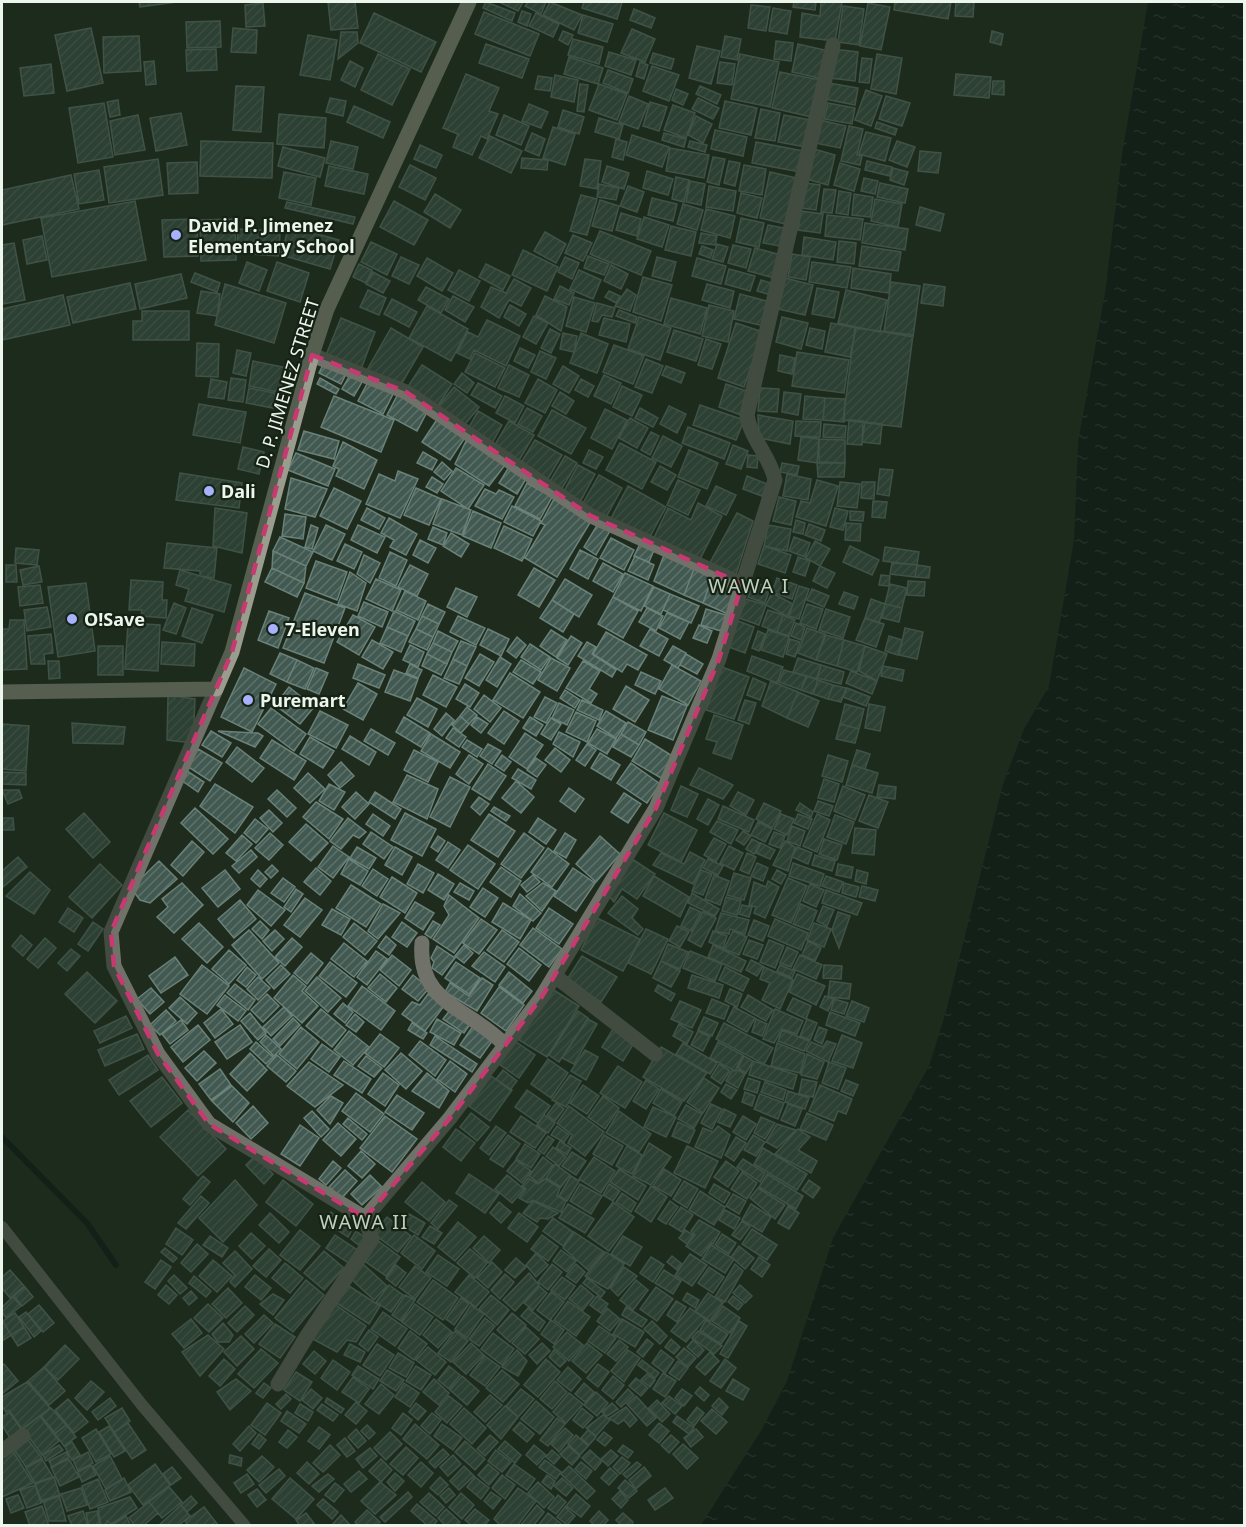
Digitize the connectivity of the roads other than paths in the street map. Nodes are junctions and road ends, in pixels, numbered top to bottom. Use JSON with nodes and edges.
{"nodes":[{"id":1,"x":470,"y":2,"type":"edge"},
{"id":2,"x":833,"y":45,"type":"dead end"},
{"id":3,"x":312,"y":355,"type":"junction"},
{"id":4,"x":742,"y":584,"type":"junction"},
{"id":5,"x":216,"y":689,"type":"junction"},
{"id":6,"x":2,"y":692,"type":"edge"},
{"id":7,"x":422,"y":943,"type":"dead end"},
{"id":8,"x":555,"y":976,"type":"junction"},
{"id":9,"x":505,"y":1045,"type":"junction"},
{"id":10,"x":655,"y":1054,"type":"dead end"},
{"id":11,"x":366,"y":1218,"type":"junction"},
{"id":12,"x":2,"y":1227,"type":"edge"},
{"id":13,"x":278,"y":1384,"type":"dead end"},
{"id":14,"x":23,"y":1436,"type":"dead end"},
{"id":15,"x":2,"y":1451,"type":"edge"},
{"id":16,"x":244,"y":1526,"type":"edge"}],
"edges":[{"from":1,"to":3,"type":"street","name":"D. P. JIMENEZ STREET"},
{"from":2,"to":4,"type":"street"},
{"from":3,"to":4,"type":"street"},
{"from":3,"to":5,"type":"street","name":"D. P. JIMENEZ STREET"},
{"from":4,"to":8,"type":"street"},
{"from":5,"to":6,"type":"street"},
{"from":5,"to":11,"type":"street"},
{"from":7,"to":9,"type":"street"},
{"from":8,"to":9,"type":"street"},
{"from":8,"to":10,"type":"street"},
{"from":9,"to":11,"type":"street"},
{"from":11,"to":13,"type":"street"},
{"from":12,"to":16,"type":"lane"},
{"from":14,"to":15,"type":"street"}]}
